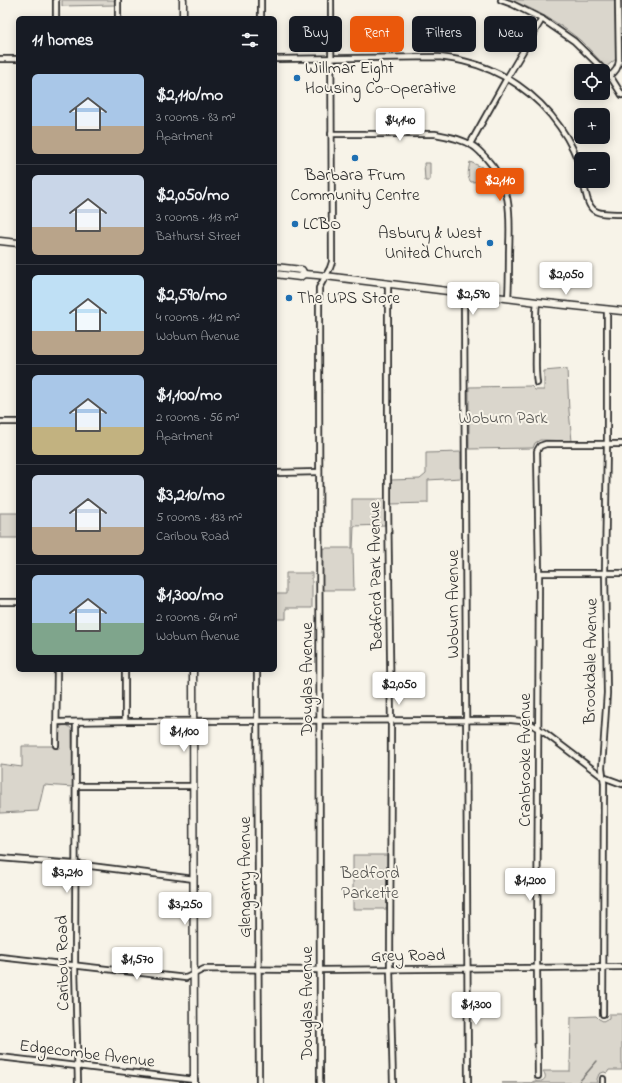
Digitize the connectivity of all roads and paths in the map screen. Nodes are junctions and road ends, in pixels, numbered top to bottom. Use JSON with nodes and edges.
{"nodes":[{"id":1,"x":56,"y":0,"type":"edge"},
{"id":2,"x":118,"y":0,"type":"edge"},
{"id":3,"x":183,"y":0,"type":"edge"},
{"id":4,"x":261,"y":0,"type":"edge"},
{"id":5,"x":331,"y":0,"type":"edge"},
{"id":6,"x":501,"y":0,"type":"edge"},
{"id":7,"x":618,"y":0,"type":"edge"},
{"id":8,"x":56,"y":16,"type":"edge"},
{"id":9,"x":118,"y":16,"type":"edge"},
{"id":10,"x":183,"y":16,"type":"edge"},
{"id":11,"x":261,"y":16,"type":"edge"},
{"id":12,"x":542,"y":19,"type":"junction"},
{"id":13,"x":331,"y":58,"type":"junction"},
{"id":14,"x":0,"y":59,"type":"edge"},
{"id":15,"x":16,"y":59,"type":"edge"},
{"id":16,"x":277,"y":59,"type":"edge"},
{"id":17,"x":598,"y":64,"type":"edge"},
{"id":18,"x":610,"y":76,"type":"joint"},
{"id":19,"x":507,"y":78,"type":"junction"},
{"id":20,"x":622,"y":95,"type":"edge"},
{"id":21,"x":331,"y":134,"type":"junction"},
{"id":22,"x":470,"y":144,"type":"junction"},
{"id":23,"x":574,"y":152,"type":"edge"},
{"id":24,"x":584,"y":188,"type":"edge"},
{"id":25,"x":622,"y":214,"type":"edge"},
{"id":26,"x":0,"y":241,"type":"edge"},
{"id":27,"x":16,"y":243,"type":"edge"},
{"id":28,"x":277,"y":267,"type":"edge"},
{"id":29,"x":277,"y":274,"type":"edge"},
{"id":30,"x":304,"y":274,"type":"junction"},
{"id":31,"x":325,"y":276,"type":"junction"},
{"id":32,"x":388,"y":284,"type":"junction"},
{"id":33,"x":464,"y":292,"type":"junction"},
{"id":34,"x":508,"y":298,"type":"junction"},
{"id":35,"x":537,"y":302,"type":"junction"},
{"id":36,"x":607,"y":309,"type":"junction"},
{"id":37,"x":622,"y":311,"type":"edge"},
{"id":38,"x":537,"y":383,"type":"dead end"},
{"id":39,"x":0,"y":422,"type":"edge"},
{"id":40,"x":16,"y":422,"type":"edge"},
{"id":41,"x":607,"y":444,"type":"junction"},
{"id":42,"x":622,"y":444,"type":"edge"},
{"id":43,"x":319,"y":472,"type":"junction"},
{"id":44,"x":277,"y":473,"type":"edge"},
{"id":45,"x":539,"y":572,"type":"junction"},
{"id":46,"x":605,"y":573,"type":"junction"},
{"id":47,"x":622,"y":573,"type":"edge"},
{"id":48,"x":0,"y":602,"type":"edge"},
{"id":49,"x":16,"y":602,"type":"edge"},
{"id":50,"x":57,"y":672,"type":"edge"},
{"id":51,"x":125,"y":672,"type":"edge"},
{"id":52,"x":193,"y":672,"type":"edge"},
{"id":53,"x":257,"y":672,"type":"edge"},
{"id":54,"x":257,"y":720,"type":"junction"},
{"id":55,"x":391,"y":720,"type":"junction"},
{"id":56,"x":466,"y":720,"type":"junction"},
{"id":57,"x":125,"y":721,"type":"junction"},
{"id":58,"x":194,"y":721,"type":"junction"},
{"id":59,"x":320,"y":721,"type":"junction"},
{"id":60,"x":57,"y":722,"type":"junction"},
{"id":61,"x":76,"y":722,"type":"junction"},
{"id":62,"x":539,"y":729,"type":"junction"},
{"id":63,"x":56,"y":745,"type":"dead end"},
{"id":64,"x":603,"y":777,"type":"junction"},
{"id":65,"x":622,"y":784,"type":"edge"},
{"id":66,"x":77,"y":786,"type":"junction"},
{"id":67,"x":193,"y":786,"type":"junction"},
{"id":68,"x":0,"y":858,"type":"edge"},
{"id":69,"x":75,"y":864,"type":"junction"},
{"id":70,"x":194,"y":879,"type":"junction"},
{"id":71,"x":0,"y":957,"type":"edge"},
{"id":72,"x":75,"y":966,"type":"junction"},
{"id":73,"x":603,"y":967,"type":"junction"},
{"id":74,"x":622,"y":967,"type":"edge"},
{"id":75,"x":468,"y":968,"type":"junction"},
{"id":76,"x":537,"y":968,"type":"junction"},
{"id":77,"x":258,"y":969,"type":"junction"},
{"id":78,"x":390,"y":969,"type":"junction"},
{"id":79,"x":320,"y":970,"type":"junction"},
{"id":80,"x":194,"y":974,"type":"junction"},
{"id":81,"x":603,"y":1014,"type":"dead end"},
{"id":82,"x":0,"y":1056,"type":"edge"},
{"id":83,"x":78,"y":1066,"type":"junction"},
{"id":84,"x":538,"y":1076,"type":"dead end"},
{"id":85,"x":194,"y":1081,"type":"edge"},
{"id":86,"x":78,"y":1083,"type":"edge"},
{"id":87,"x":259,"y":1083,"type":"edge"},
{"id":88,"x":320,"y":1083,"type":"edge"},
{"id":89,"x":393,"y":1083,"type":"edge"},
{"id":90,"x":468,"y":1083,"type":"edge"}],
"edges":[{"from":1,"to":8,"type":"street"},
{"from":2,"to":9,"type":"street"},
{"from":3,"to":10,"type":"main road"},
{"from":4,"to":11,"type":"street"},
{"from":5,"to":13,"type":"street","name":"Douglas Avenue"},
{"from":6,"to":12,"type":"street"},
{"from":7,"to":18,"type":"street"},
{"from":12,"to":17,"type":"street"},
{"from":12,"to":19,"type":"street"},
{"from":13,"to":16,"type":"street"},
{"from":13,"to":19,"type":"street"},
{"from":13,"to":21,"type":"street","name":"Douglas Avenue"},
{"from":14,"to":15,"type":"street"},
{"from":18,"to":20,"type":"street"},
{"from":19,"to":22,"type":"street"},
{"from":19,"to":23,"type":"street"},
{"from":21,"to":22,"type":"street"},
{"from":21,"to":31,"type":"street","name":"Douglas Avenue"},
{"from":22,"to":34,"type":"street"},
{"from":24,"to":25,"type":"street"},
{"from":26,"to":27,"type":"main road"},
{"from":28,"to":30,"type":"main road"},
{"from":29,"to":30,"type":"main road"},
{"from":30,"to":31,"type":"main road"},
{"from":31,"to":32,"type":"main road"},
{"from":31,"to":43,"type":"street","name":"Douglas Avenue"},
{"from":32,"to":33,"type":"main road"},
{"from":32,"to":55,"type":"street","name":"Bedford Park Avenue"},
{"from":33,"to":34,"type":"main road"},
{"from":33,"to":56,"type":"street","name":"Woburn Avenue"},
{"from":34,"to":35,"type":"main road"},
{"from":35,"to":36,"type":"main road"},
{"from":35,"to":38,"type":"street"},
{"from":36,"to":37,"type":"main road"},
{"from":36,"to":41,"type":"street","name":"Brookdale Avenue"},
{"from":39,"to":40,"type":"street"},
{"from":41,"to":42,"type":"street"},
{"from":41,"to":45,"type":"street","name":"Cranbrooke Avenue"},
{"from":41,"to":46,"type":"street","name":"Brookdale Avenue"},
{"from":43,"to":44,"type":"street"},
{"from":43,"to":59,"type":"street","name":"Douglas Avenue"},
{"from":45,"to":46,"type":"street"},
{"from":45,"to":62,"type":"street","name":"Cranbrooke Avenue"},
{"from":46,"to":47,"type":"street"},
{"from":46,"to":64,"type":"street","name":"Brookdale Avenue"},
{"from":48,"to":49,"type":"street"},
{"from":50,"to":60,"type":"street"},
{"from":51,"to":57,"type":"street"},
{"from":52,"to":58,"type":"main road"},
{"from":53,"to":54,"type":"street","name":"Glengarry Avenue"},
{"from":54,"to":58,"type":"street"},
{"from":54,"to":59,"type":"street"},
{"from":54,"to":77,"type":"street","name":"Glengarry Avenue"},
{"from":55,"to":56,"type":"street"},
{"from":55,"to":59,"type":"street"},
{"from":55,"to":78,"type":"street","name":"Bedford Park Avenue"},
{"from":56,"to":62,"type":"street"},
{"from":56,"to":75,"type":"street","name":"Woburn Avenue"},
{"from":57,"to":58,"type":"street"},
{"from":57,"to":61,"type":"street"},
{"from":58,"to":67,"type":"main road"},
{"from":59,"to":79,"type":"street","name":"Douglas Avenue"},
{"from":60,"to":61,"type":"street"},
{"from":60,"to":63,"type":"street"},
{"from":61,"to":66,"type":"street","name":"Caribou Road"},
{"from":62,"to":64,"type":"street"},
{"from":62,"to":76,"type":"street","name":"Cranbrooke Avenue"},
{"from":64,"to":65,"type":"street"},
{"from":64,"to":73,"type":"street","name":"Brookdale Avenue"},
{"from":66,"to":67,"type":"street"},
{"from":66,"to":69,"type":"street","name":"Caribou Road"},
{"from":67,"to":70,"type":"main road"},
{"from":68,"to":69,"type":"street"},
{"from":69,"to":70,"type":"street"},
{"from":69,"to":72,"type":"street","name":"Caribou Road"},
{"from":70,"to":80,"type":"main road"},
{"from":71,"to":72,"type":"street","name":"Grey Road"},
{"from":72,"to":80,"type":"street","name":"Grey Road"},
{"from":72,"to":83,"type":"street","name":"Caribou Road"},
{"from":73,"to":74,"type":"street","name":"Grey Road"},
{"from":73,"to":76,"type":"street","name":"Grey Road"},
{"from":73,"to":81,"type":"street","name":"Brookdale Avenue"},
{"from":75,"to":76,"type":"street","name":"Grey Road"},
{"from":75,"to":78,"type":"street","name":"Grey Road"},
{"from":75,"to":90,"type":"street","name":"Woburn Avenue"},
{"from":76,"to":84,"type":"street","name":"Cranbrooke Avenue"},
{"from":77,"to":79,"type":"street","name":"Grey Road"},
{"from":77,"to":80,"type":"street","name":"Grey Road"},
{"from":77,"to":87,"type":"street","name":"Glengarry Avenue"},
{"from":78,"to":79,"type":"street","name":"Grey Road"},
{"from":78,"to":89,"type":"street","name":"Bedford Park Avenue"},
{"from":79,"to":88,"type":"street","name":"Douglas Avenue"},
{"from":80,"to":85,"type":"main road"},
{"from":82,"to":83,"type":"street","name":"Edgecombe Avenue"},
{"from":83,"to":85,"type":"street","name":"Edgecombe Avenue"},
{"from":83,"to":86,"type":"street","name":"Caribou Road"}]}
